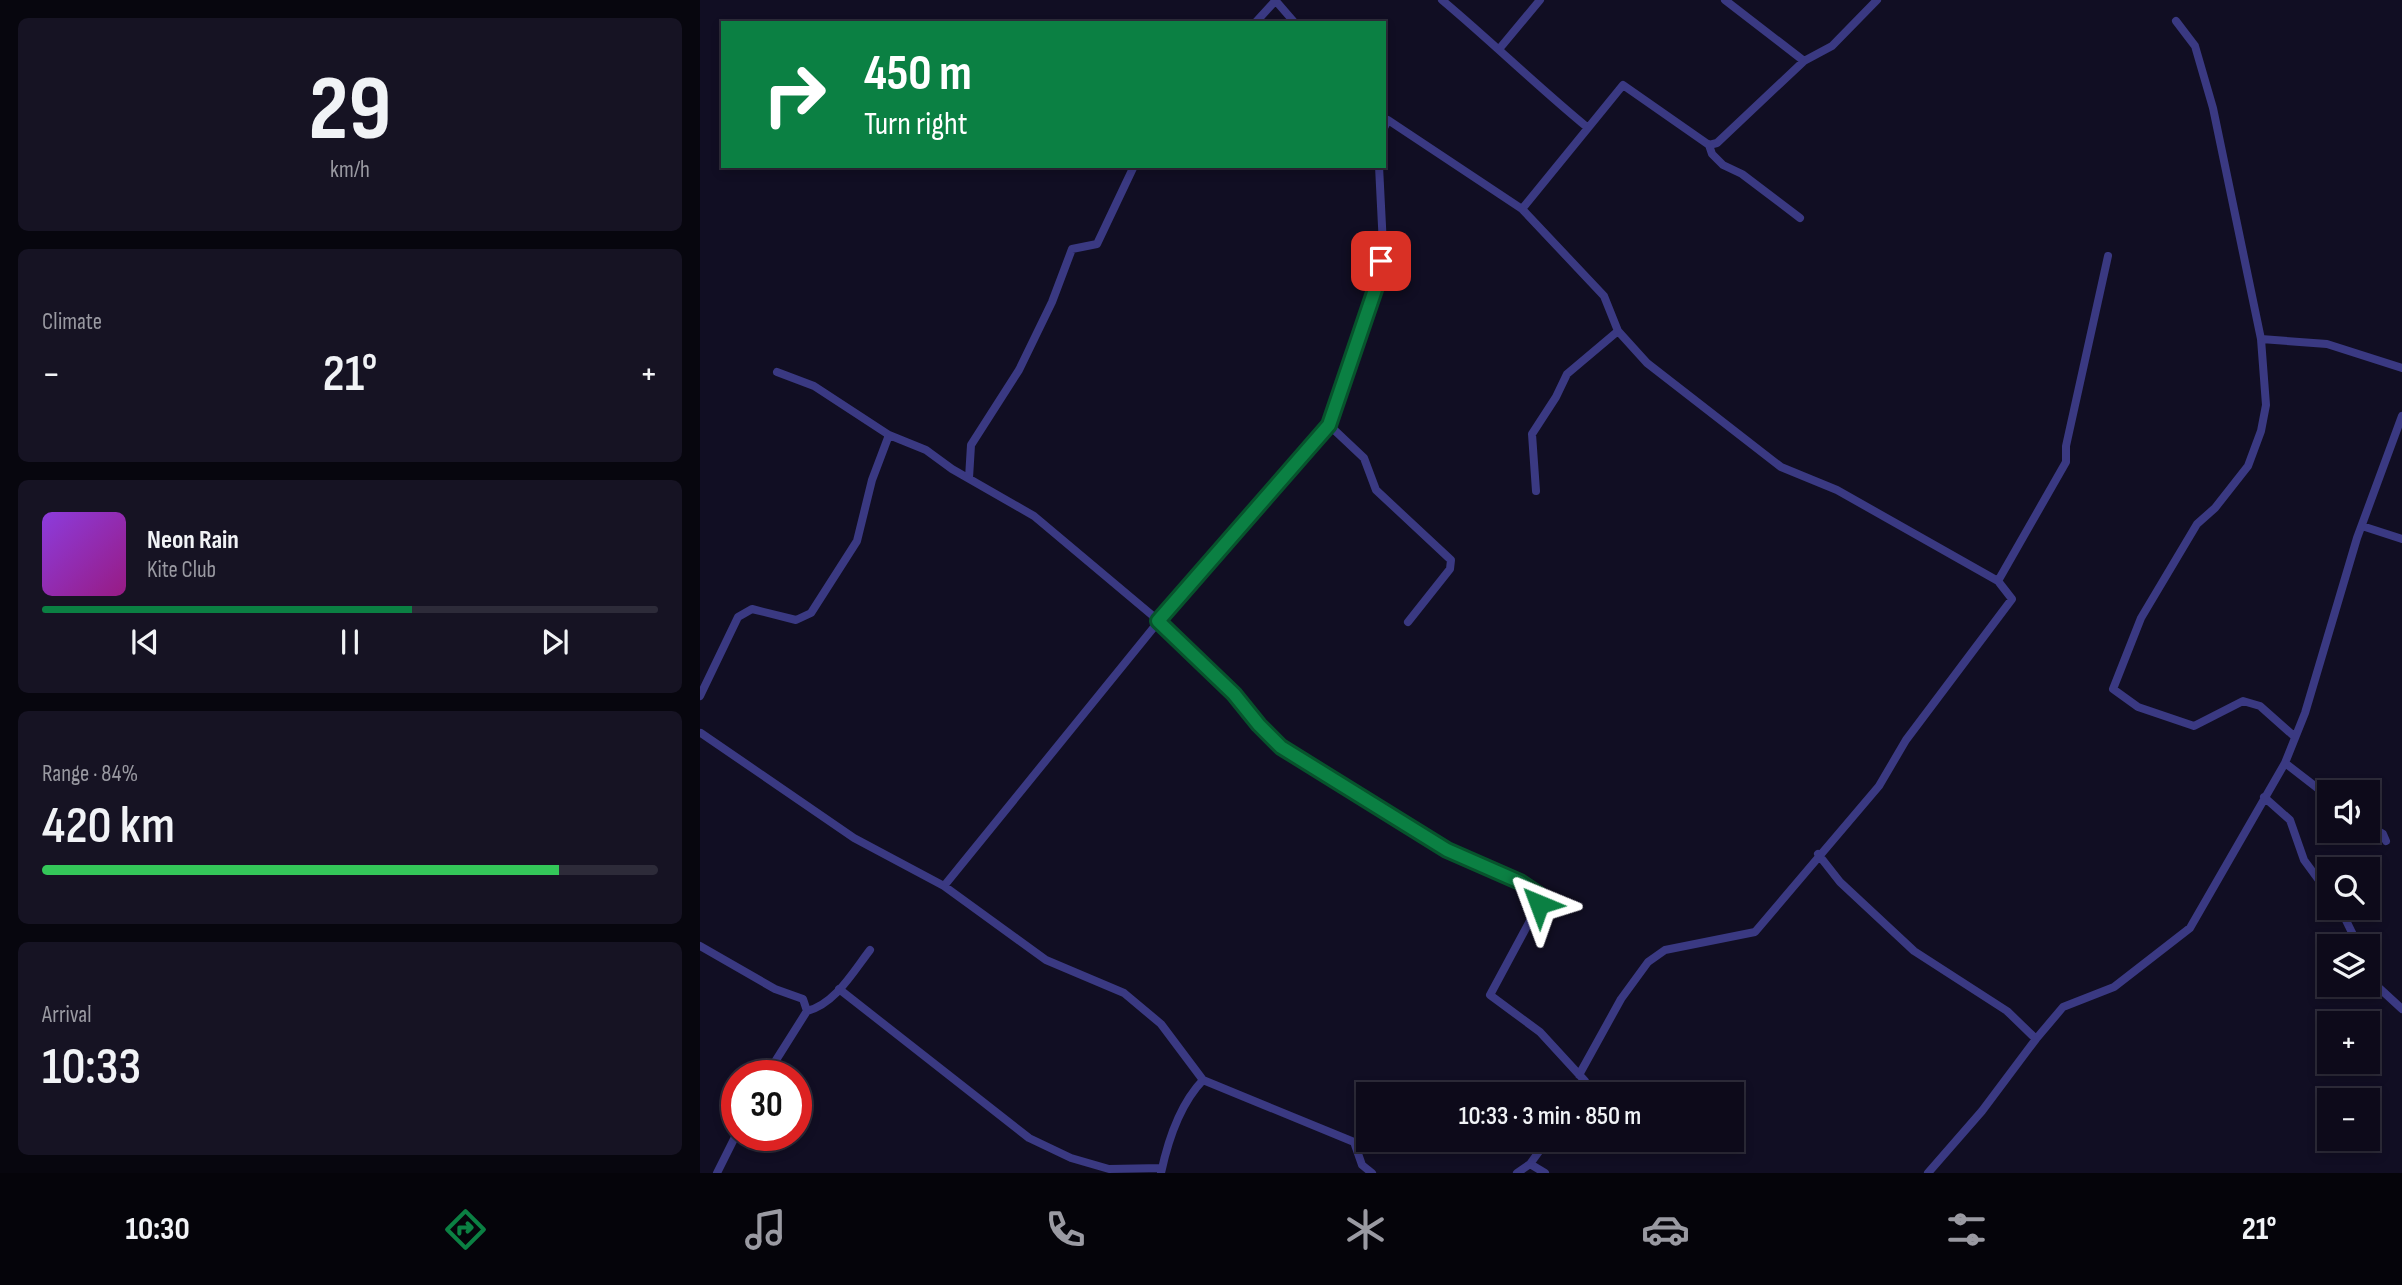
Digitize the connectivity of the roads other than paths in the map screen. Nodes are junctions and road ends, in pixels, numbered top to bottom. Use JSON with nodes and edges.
{"nodes":[{"id":1,"x":1276,"y":0,"type":"edge"},
{"id":2,"x":1442,"y":0,"type":"edge"},
{"id":3,"x":1540,"y":0,"type":"edge"},
{"id":4,"x":1725,"y":0,"type":"edge"},
{"id":5,"x":1877,"y":0,"type":"edge"},
{"id":6,"x":1257,"y":21,"type":"edge"},
{"id":7,"x":1293,"y":21,"type":"edge"},
{"id":8,"x":2176,"y":21,"type":"dead end"},
{"id":9,"x":1500,"y":48,"type":"junction"},
{"id":10,"x":1804,"y":61,"type":"junction"},
{"id":11,"x":1386,"y":121,"type":"edge"},
{"id":12,"x":1588,"y":128,"type":"junction"},
{"id":13,"x":1709,"y":145,"type":"junction"},
{"id":14,"x":1133,"y":168,"type":"edge"},
{"id":15,"x":1379,"y":168,"type":"edge"},
{"id":16,"x":1522,"y":209,"type":"junction"},
{"id":17,"x":1800,"y":218,"type":"dead end"},
{"id":18,"x":2108,"y":256,"type":"dead end"},
{"id":19,"x":1618,"y":331,"type":"junction"},
{"id":20,"x":2261,"y":339,"type":"junction"},
{"id":21,"x":2402,"y":368,"type":"edge"},
{"id":22,"x":777,"y":372,"type":"dead end"},
{"id":23,"x":2402,"y":418,"type":"edge"},
{"id":24,"x":1329,"y":425,"type":"junction"},
{"id":25,"x":889,"y":435,"type":"junction"},
{"id":26,"x":969,"y":478,"type":"junction"},
{"id":27,"x":1536,"y":491,"type":"dead end"},
{"id":28,"x":2362,"y":526,"type":"junction"},
{"id":29,"x":2402,"y":539,"type":"edge"},
{"id":30,"x":1998,"y":581,"type":"junction"},
{"id":31,"x":1158,"y":621,"type":"junction"},
{"id":32,"x":1408,"y":622,"type":"dead end"},
{"id":33,"x":700,"y":696,"type":"edge"},
{"id":34,"x":700,"y":732,"type":"edge"},
{"id":35,"x":2295,"y":737,"type":"junction"},
{"id":36,"x":2285,"y":763,"type":"junction"},
{"id":37,"x":2317,"y":788,"type":"edge"},
{"id":38,"x":2264,"y":797,"type":"junction"},
{"id":39,"x":2380,"y":832,"type":"edge"},
{"id":40,"x":2386,"y":841,"type":"dead end"},
{"id":41,"x":1818,"y":855,"type":"junction"},
{"id":42,"x":2317,"y":878,"type":"edge"},
{"id":43,"x":944,"y":886,"type":"junction"},
{"id":44,"x":700,"y":946,"type":"edge"},
{"id":45,"x":870,"y":950,"type":"dead end"},
{"id":46,"x":839,"y":989,"type":"junction"},
{"id":47,"x":2380,"y":989,"type":"edge"},
{"id":48,"x":2402,"y":1009,"type":"edge"},
{"id":49,"x":807,"y":1011,"type":"junction"},
{"id":50,"x":2036,"y":1039,"type":"junction"},
{"id":51,"x":776,"y":1060,"type":"edge"},
{"id":52,"x":1579,"y":1075,"type":"junction"},
{"id":53,"x":1203,"y":1080,"type":"junction"},
{"id":54,"x":1584,"y":1082,"type":"edge"},
{"id":55,"x":728,"y":1151,"type":"edge"},
{"id":56,"x":1539,"y":1152,"type":"edge"},
{"id":57,"x":1530,"y":1164,"type":"junction"},
{"id":58,"x":1162,"y":1171,"type":"edge"},
{"id":59,"x":717,"y":1173,"type":"edge"},
{"id":60,"x":1372,"y":1173,"type":"edge"},
{"id":61,"x":1517,"y":1173,"type":"edge"},
{"id":62,"x":1545,"y":1173,"type":"edge"},
{"id":63,"x":1928,"y":1173,"type":"edge"}],
"edges":[{"from":1,"to":6,"type":"street"},
{"from":1,"to":7,"type":"street"},
{"from":2,"to":9,"type":"street"},
{"from":3,"to":9,"type":"street"},
{"from":4,"to":10,"type":"street"},
{"from":5,"to":10,"type":"street"},
{"from":8,"to":20,"type":"street"},
{"from":9,"to":12,"type":"street"},
{"from":10,"to":13,"type":"street"},
{"from":11,"to":16,"type":"street"},
{"from":12,"to":13,"type":"street"},
{"from":12,"to":16,"type":"street"},
{"from":13,"to":17,"type":"street"},
{"from":14,"to":26,"type":"street"},
{"from":15,"to":24,"type":"street"},
{"from":16,"to":19,"type":"street"},
{"from":18,"to":30,"type":"street"},
{"from":19,"to":27,"type":"street"},
{"from":19,"to":30,"type":"street"},
{"from":20,"to":21,"type":"street"},
{"from":20,"to":35,"type":"street"},
{"from":22,"to":25,"type":"street"},
{"from":23,"to":28,"type":"street"},
{"from":24,"to":31,"type":"street"},
{"from":24,"to":32,"type":"street"},
{"from":25,"to":26,"type":"street"},
{"from":25,"to":33,"type":"street"},
{"from":26,"to":31,"type":"street"},
{"from":28,"to":29,"type":"street"},
{"from":28,"to":35,"type":"street"},
{"from":30,"to":41,"type":"street"},
{"from":31,"to":43,"type":"street"},
{"from":31,"to":52,"type":"street"},
{"from":34,"to":43,"type":"street"},
{"from":35,"to":36,"type":"street"},
{"from":36,"to":37,"type":"street"},
{"from":36,"to":38,"type":"street"},
{"from":38,"to":42,"type":"street"},
{"from":38,"to":50,"type":"street"},
{"from":39,"to":40,"type":"street"},
{"from":41,"to":50,"type":"street"},
{"from":41,"to":52,"type":"street"},
{"from":43,"to":53,"type":"street"},
{"from":44,"to":49,"type":"street"},
{"from":45,"to":46,"type":"street"},
{"from":46,"to":49,"type":"street"},
{"from":46,"to":58,"type":"street"},
{"from":47,"to":48,"type":"street"},
{"from":49,"to":51,"type":"street"},
{"from":50,"to":63,"type":"street"},
{"from":52,"to":54,"type":"street"},
{"from":53,"to":58,"type":"street"},
{"from":53,"to":60,"type":"street"},
{"from":55,"to":59,"type":"street"},
{"from":56,"to":57,"type":"street"},
{"from":57,"to":61,"type":"street"},
{"from":57,"to":62,"type":"street"}]}
